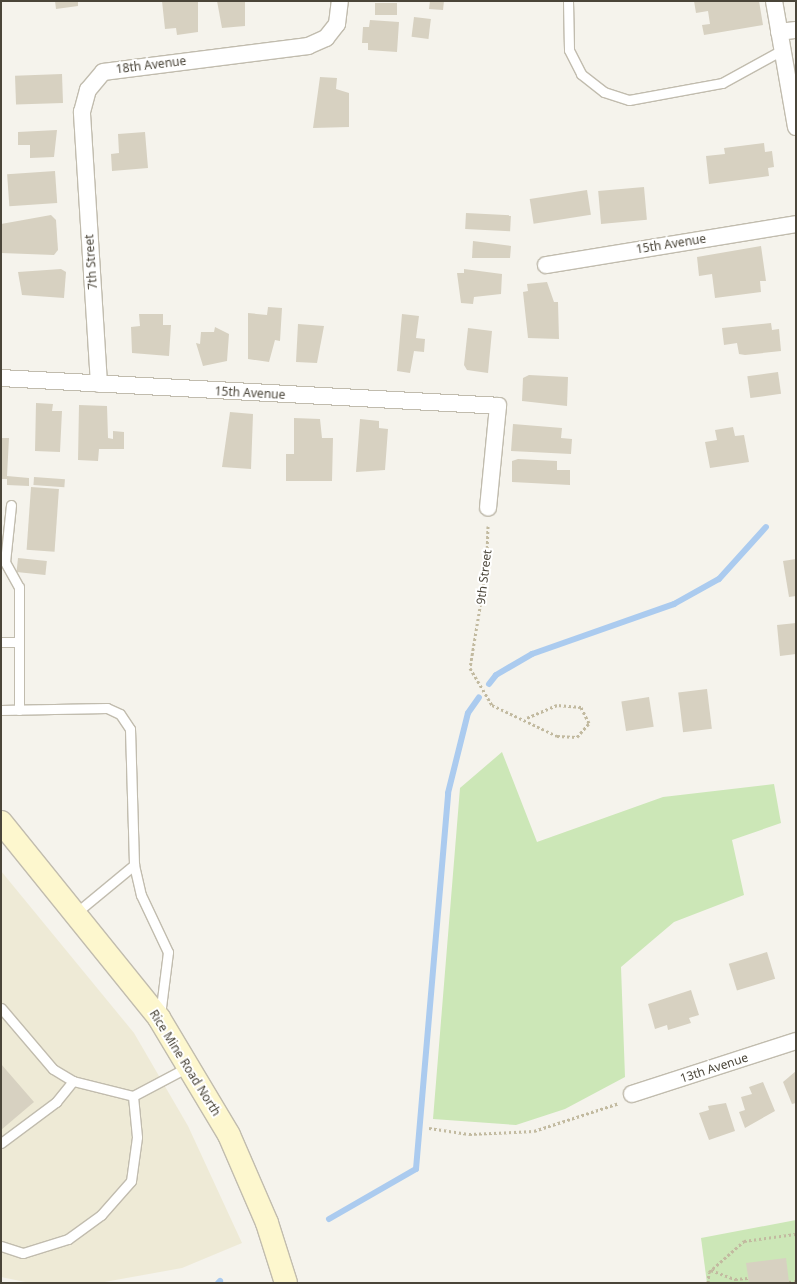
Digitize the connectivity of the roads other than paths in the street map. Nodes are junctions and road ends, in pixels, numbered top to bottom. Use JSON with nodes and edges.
{"nodes":[{"id":1,"x":340,"y":1,"type":"edge"},
{"id":2,"x":568,"y":1,"type":"edge"},
{"id":3,"x":774,"y":1,"type":"edge"},
{"id":4,"x":796,"y":30,"type":"edge"},
{"id":5,"x":779,"y":32,"type":"junction"},
{"id":6,"x":782,"y":50,"type":"junction"},
{"id":7,"x":796,"y":128,"type":"edge"},
{"id":8,"x":83,"y":140,"type":"joint"},
{"id":9,"x":796,"y":224,"type":"edge"},
{"id":10,"x":546,"y":265,"type":"dead end"},
{"id":11,"x":1,"y":378,"type":"edge"},
{"id":12,"x":99,"y":384,"type":"junction"},
{"id":13,"x":11,"y":506,"type":"dead end"},
{"id":14,"x":488,"y":508,"type":"road end"},
{"id":15,"x":3,"y":562,"type":"edge"},
{"id":16,"x":1,"y":642,"type":"edge"},
{"id":17,"x":19,"y":642,"type":"junction"},
{"id":18,"x":1,"y":710,"type":"edge"},
{"id":19,"x":19,"y":710,"type":"junction"},
{"id":20,"x":1,"y":822,"type":"edge"},
{"id":21,"x":134,"y":865,"type":"junction"},
{"id":22,"x":77,"y":912,"type":"junction"},
{"id":23,"x":1,"y":1008,"type":"edge"},
{"id":24,"x":159,"y":1018,"type":"junction"},
{"id":25,"x":796,"y":1041,"type":"edge"},
{"id":26,"x":189,"y":1066,"type":"junction"},
{"id":27,"x":73,"y":1081,"type":"junction"},
{"id":28,"x":632,"y":1094,"type":"road end"},
{"id":29,"x":133,"y":1096,"type":"junction"},
{"id":30,"x":1,"y":1144,"type":"edge"},
{"id":31,"x":1,"y":1246,"type":"edge"},
{"id":32,"x":286,"y":1283,"type":"edge"}],
"edges":[{"from":1,"to":8,"type":"street","name":"18th Avenue"},
{"from":2,"to":6,"type":"lane"},
{"from":3,"to":5,"type":"street"},
{"from":4,"to":5,"type":"street"},
{"from":5,"to":6,"type":"street"},
{"from":6,"to":7,"type":"street"},
{"from":8,"to":12,"type":"street","name":"7th Street"},
{"from":9,"to":10,"type":"street","name":"15th Avenue"},
{"from":11,"to":12,"type":"street","name":"15th Avenue"},
{"from":12,"to":14,"type":"street","name":"15th Avenue"},
{"from":13,"to":15,"type":"lane"},
{"from":15,"to":17,"type":"lane"},
{"from":16,"to":17,"type":"lane"},
{"from":17,"to":19,"type":"lane"},
{"from":18,"to":19,"type":"lane"},
{"from":19,"to":21,"type":"lane"},
{"from":20,"to":22,"type":"main road","name":"Rice Mine Road North"},
{"from":21,"to":22,"type":"lane"},
{"from":21,"to":24,"type":"lane"},
{"from":22,"to":24,"type":"main road","name":"Rice Mine Road North"},
{"from":23,"to":27,"type":"lane"},
{"from":24,"to":26,"type":"main road","name":"Rice Mine Road North"},
{"from":25,"to":28,"type":"street","name":"13th Avenue"},
{"from":26,"to":29,"type":"lane"},
{"from":26,"to":32,"type":"main road","name":"Rice Mine Road North"},
{"from":27,"to":29,"type":"lane"},
{"from":27,"to":30,"type":"lane"},
{"from":29,"to":31,"type":"lane"}]}
